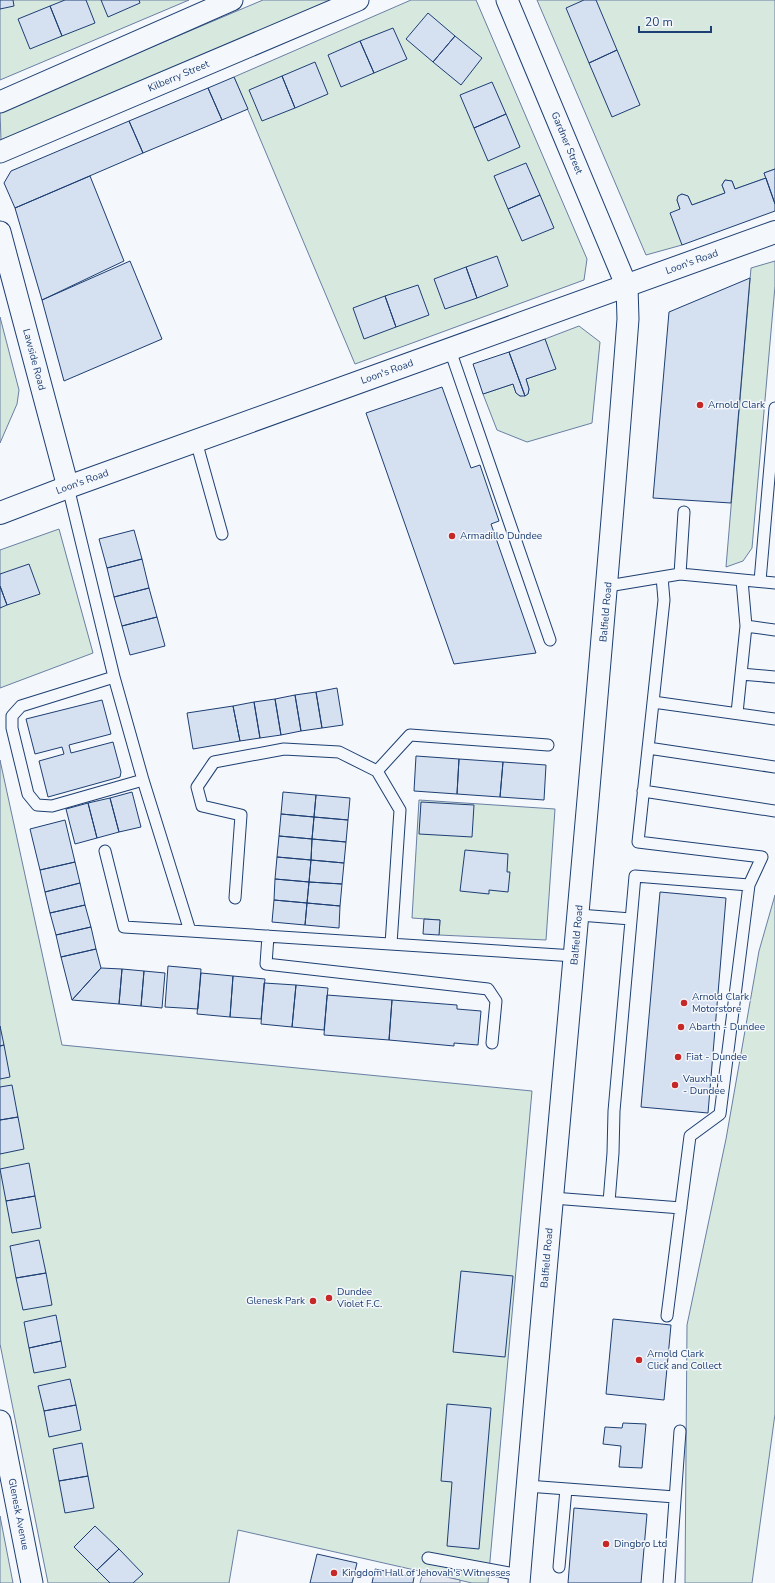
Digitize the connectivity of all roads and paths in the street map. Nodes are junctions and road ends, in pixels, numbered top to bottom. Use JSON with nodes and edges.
{"nodes":[{"id":1,"x":232,"y":0,"type":"edge"},
{"id":2,"x":358,"y":0,"type":"edge"},
{"id":3,"x":507,"y":0,"type":"edge"},
{"id":4,"x":0,"y":102,"type":"edge"},
{"id":5,"x":0,"y":152,"type":"edge"},
{"id":6,"x":0,"y":232,"type":"edge"},
{"id":7,"x":775,"y":232,"type":"edge"},
{"id":8,"x":627,"y":287,"type":"junction"},
{"id":9,"x":450,"y":350,"type":"junction"},
{"id":10,"x":775,"y":408,"type":"edge"},
{"id":11,"x":196,"y":441,"type":"junction"},
{"id":12,"x":68,"y":487,"type":"junction"},
{"id":13,"x":684,"y":512,"type":"dead end"},
{"id":14,"x":0,"y":514,"type":"edge"},
{"id":15,"x":770,"y":523,"type":"edge"},
{"id":16,"x":222,"y":534,"type":"dead end"},
{"id":17,"x":680,"y":574,"type":"junction"},
{"id":18,"x":662,"y":577,"type":"junction"},
{"id":19,"x":742,"y":580,"type":"junction"},
{"id":20,"x":760,"y":581,"type":"junction"},
{"id":21,"x":775,"y":583,"type":"edge"},
{"id":22,"x":608,"y":586,"type":"junction"},
{"id":23,"x":746,"y":626,"type":"junction"},
{"id":24,"x":775,"y":630,"type":"edge"},
{"id":25,"x":550,"y":640,"type":"dead end"},
{"id":26,"x":741,"y":674,"type":"junction"},
{"id":27,"x":114,"y":677,"type":"junction"},
{"id":28,"x":775,"y":677,"type":"edge"},
{"id":29,"x":653,"y":702,"type":"junction"},
{"id":30,"x":737,"y":713,"type":"junction"},
{"id":31,"x":775,"y":719,"type":"edge"},
{"id":32,"x":548,"y":745,"type":"dead end"},
{"id":33,"x":648,"y":748,"type":"junction"},
{"id":34,"x":775,"y":767,"type":"edge"},
{"id":35,"x":377,"y":771,"type":"junction"},
{"id":36,"x":143,"y":780,"type":"junction"},
{"id":37,"x":643,"y":791,"type":"junction"},
{"id":38,"x":775,"y":811,"type":"edge"},
{"id":39,"x":105,"y":851,"type":"dead end"},
{"id":40,"x":749,"y":885,"type":"junction"},
{"id":41,"x":235,"y":898,"type":"dead end"},
{"id":42,"x":579,"y":915,"type":"junction"},
{"id":43,"x":631,"y":919,"type":"junction"},
{"id":44,"x":190,"y":931,"type":"junction"},
{"id":45,"x":268,"y":936,"type":"junction"},
{"id":46,"x":391,"y":944,"type":"junction"},
{"id":47,"x":575,"y":956,"type":"junction"},
{"id":48,"x":492,"y":1043,"type":"dead end"},
{"id":49,"x":553,"y":1198,"type":"junction"},
{"id":50,"x":609,"y":1202,"type":"junction"},
{"id":51,"x":681,"y":1208,"type":"junction"},
{"id":52,"x":667,"y":1316,"type":"dead end"},
{"id":53,"x":0,"y":1421,"type":"edge"},
{"id":54,"x":680,"y":1431,"type":"dead end"},
{"id":55,"x":527,"y":1486,"type":"junction"},
{"id":56,"x":566,"y":1489,"type":"junction"},
{"id":57,"x":675,"y":1497,"type":"junction"},
{"id":58,"x":428,"y":1558,"type":"dead end"},
{"id":59,"x":559,"y":1567,"type":"dead end"},
{"id":60,"x":519,"y":1579,"type":"edge"},
{"id":61,"x":32,"y":1583,"type":"edge"},
{"id":62,"x":669,"y":1583,"type":"edge"}],
"edges":[{"from":1,"to":4,"type":"street"},
{"from":2,"to":5,"type":"street","name":"Kilberry Street"},
{"from":3,"to":8,"type":"street","name":"Gardner Street"},
{"from":6,"to":12,"type":"street","name":"Lawside Road"},
{"from":7,"to":8,"type":"street","name":"Loon's Road"},
{"from":8,"to":9,"type":"street","name":"Loon's Road"},
{"from":8,"to":22,"type":"street","name":"Balfield Road"},
{"from":9,"to":11,"type":"street","name":"Loon's Road"},
{"from":9,"to":25,"type":"lane"},
{"from":10,"to":15,"type":"lane"},
{"from":11,"to":12,"type":"street","name":"Loon's Road"},
{"from":11,"to":16,"type":"lane"},
{"from":12,"to":14,"type":"street","name":"Loon's Road"},
{"from":12,"to":27,"type":"lane"},
{"from":13,"to":17,"type":"lane"},
{"from":15,"to":20,"type":"lane"},
{"from":17,"to":18,"type":"lane"},
{"from":17,"to":19,"type":"lane"},
{"from":18,"to":22,"type":"lane"},
{"from":18,"to":29,"type":"lane"},
{"from":19,"to":20,"type":"lane"},
{"from":19,"to":23,"type":"lane"},
{"from":20,"to":21,"type":"lane"},
{"from":22,"to":42,"type":"street","name":"Balfield Road"},
{"from":23,"to":24,"type":"lane"},
{"from":23,"to":26,"type":"lane"},
{"from":26,"to":28,"type":"lane"},
{"from":26,"to":30,"type":"lane"},
{"from":27,"to":36,"type":"lane"},
{"from":27,"to":36,"type":"lane"},
{"from":29,"to":30,"type":"lane"},
{"from":29,"to":33,"type":"lane"},
{"from":30,"to":31,"type":"lane"},
{"from":32,"to":35,"type":"lane"},
{"from":33,"to":34,"type":"lane"},
{"from":33,"to":37,"type":"lane"},
{"from":35,"to":41,"type":"lane"},
{"from":35,"to":46,"type":"lane"},
{"from":36,"to":44,"type":"lane"},
{"from":37,"to":38,"type":"lane"},
{"from":37,"to":40,"type":"lane"},
{"from":39,"to":44,"type":"lane"},
{"from":40,"to":43,"type":"lane"},
{"from":40,"to":51,"type":"lane"},
{"from":42,"to":43,"type":"lane"},
{"from":42,"to":47,"type":"street","name":"Balfield Road"},
{"from":43,"to":50,"type":"lane"},
{"from":44,"to":45,"type":"lane"},
{"from":45,"to":46,"type":"lane"},
{"from":45,"to":48,"type":"lane"},
{"from":46,"to":47,"type":"lane"},
{"from":47,"to":49,"type":"street","name":"Balfield Road"},
{"from":49,"to":50,"type":"lane"},
{"from":49,"to":55,"type":"street","name":"Balfield Road"},
{"from":50,"to":51,"type":"lane"},
{"from":51,"to":52,"type":"lane"},
{"from":53,"to":61,"type":"street","name":"Glenesk Avenue"},
{"from":54,"to":57,"type":"lane"},
{"from":55,"to":56,"type":"lane"},
{"from":55,"to":60,"type":"street","name":"Balfield Road"},
{"from":56,"to":57,"type":"lane"},
{"from":56,"to":59,"type":"lane"},
{"from":57,"to":62,"type":"lane"},
{"from":58,"to":60,"type":"lane"}]}
